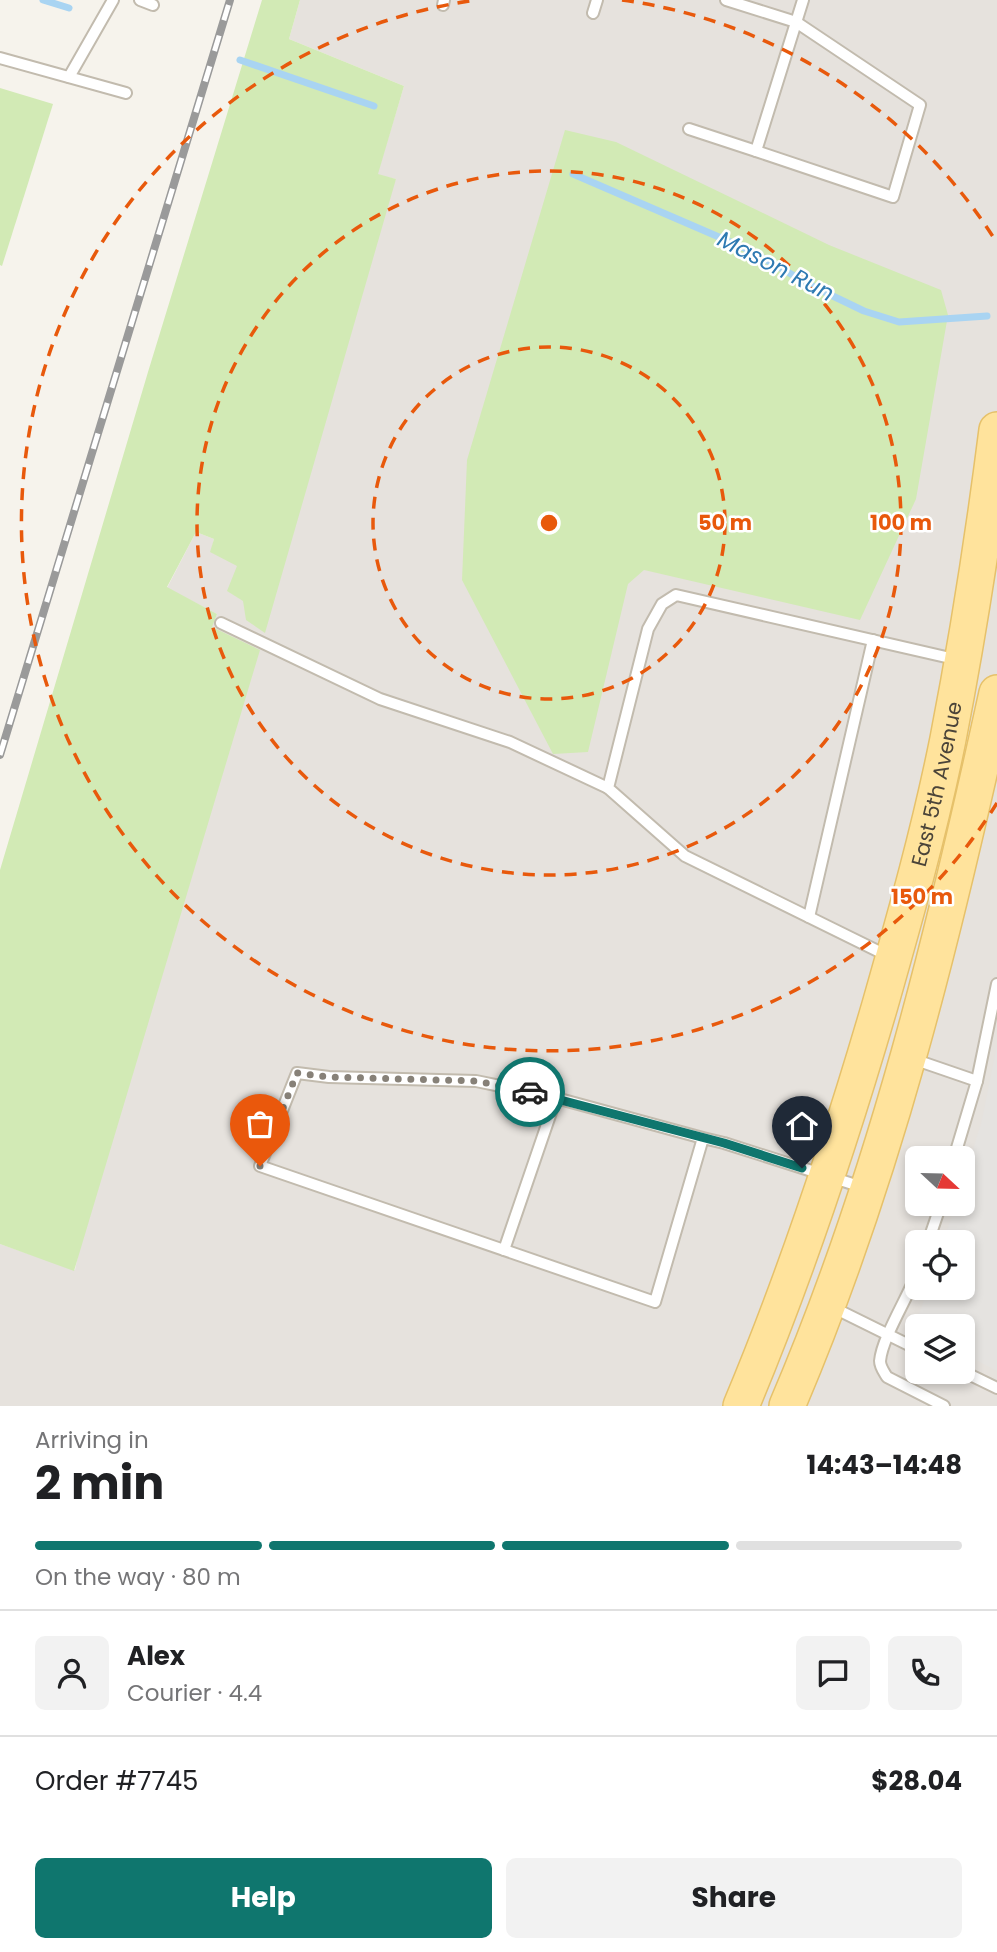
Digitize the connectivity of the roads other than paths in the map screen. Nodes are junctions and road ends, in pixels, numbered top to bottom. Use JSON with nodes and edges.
{"nodes":[{"id":1,"x":113,"y":0,"type":"edge"},
{"id":2,"x":140,"y":0,"type":"edge"},
{"id":3,"x":597,"y":0,"type":"edge"},
{"id":4,"x":726,"y":0,"type":"edge"},
{"id":5,"x":803,"y":0,"type":"edge"},
{"id":6,"x":153,"y":5,"type":"dead end"},
{"id":7,"x":593,"y":13,"type":"dead end"},
{"id":8,"x":796,"y":22,"type":"junction"},
{"id":9,"x":0,"y":58,"type":"edge"},
{"id":10,"x":69,"y":77,"type":"junction"},
{"id":11,"x":126,"y":93,"type":"dead end"},
{"id":12,"x":689,"y":129,"type":"dead end"},
{"id":13,"x":756,"y":151,"type":"junction"},
{"id":14,"x":997,"y":430,"type":"edge"},
{"id":15,"x":221,"y":623,"type":"dead end"},
{"id":16,"x":873,"y":640,"type":"junction"},
{"id":17,"x":961,"y":661,"type":"junction"},
{"id":18,"x":997,"y":693,"type":"edge"},
{"id":19,"x":608,"y":788,"type":"junction"},
{"id":20,"x":809,"y":917,"type":"junction"},
{"id":21,"x":894,"y":958,"type":"junction"},
{"id":22,"x":997,"y":984,"type":"edge"},
{"id":23,"x":907,"y":1058,"type":"junction"},
{"id":24,"x":977,"y":1081,"type":"junction"},
{"id":25,"x":556,"y":1098,"type":"junction"},
{"id":26,"x":703,"y":1138,"type":"junction"},
{"id":27,"x":958,"y":1146,"type":"edge"},
{"id":28,"x":829,"y":1176,"type":"junction"},
{"id":29,"x":868,"y":1189,"type":"junction"},
{"id":30,"x":504,"y":1250,"type":"junction"},
{"id":31,"x":905,"y":1300,"type":"edge"},
{"id":32,"x":828,"y":1305,"type":"junction"},
{"id":33,"x":889,"y":1336,"type":"junction"},
{"id":34,"x":905,"y":1343,"type":"edge"},
{"id":35,"x":975,"y":1377,"type":"edge"},
{"id":36,"x":997,"y":1388,"type":"edge"},
{"id":37,"x":741,"y":1406,"type":"edge"},
{"id":38,"x":788,"y":1406,"type":"edge"},
{"id":39,"x":944,"y":1406,"type":"edge"}],
"edges":[{"from":1,"to":10,"type":"lane"},
{"from":2,"to":6,"type":"lane"},
{"from":3,"to":7,"type":"lane"},
{"from":4,"to":8,"type":"lane"},
{"from":5,"to":8,"type":"lane"},
{"from":8,"to":13,"type":"lane"},
{"from":8,"to":13,"type":"lane"},
{"from":9,"to":10,"type":"lane"},
{"from":10,"to":11,"type":"lane"},
{"from":12,"to":13,"type":"lane"},
{"from":14,"to":17,"type":"main road","name":"East 5th Avenue"},
{"from":15,"to":19,"type":"lane"},
{"from":16,"to":17,"type":"lane"},
{"from":16,"to":19,"type":"lane"},
{"from":16,"to":20,"type":"lane"},
{"from":17,"to":21,"type":"main road","name":"East 5th Avenue"},
{"from":18,"to":23,"type":"main road","name":"East 5th Avenue"},
{"from":19,"to":20,"type":"lane"},
{"from":20,"to":21,"type":"lane"},
{"from":21,"to":28,"type":"main road","name":"East 5th Avenue"},
{"from":22,"to":24,"type":"lane"},
{"from":23,"to":24,"type":"lane"},
{"from":23,"to":29,"type":"main road","name":"East 5th Avenue"},
{"from":24,"to":27,"type":"lane"},
{"from":25,"to":26,"type":"lane"},
{"from":25,"to":30,"type":"lane"},
{"from":25,"to":30,"type":"lane"},
{"from":26,"to":28,"type":"lane"},
{"from":26,"to":30,"type":"lane"},
{"from":28,"to":29,"type":"lane"},
{"from":28,"to":37,"type":"main road","name":"East 5th Avenue"},
{"from":29,"to":32,"type":"main road","name":"East 5th Avenue"},
{"from":31,"to":33,"type":"lane"},
{"from":32,"to":33,"type":"lane"},
{"from":32,"to":38,"type":"main road","name":"East 5th Avenue"},
{"from":33,"to":34,"type":"lane"},
{"from":33,"to":39,"type":"lane"},
{"from":35,"to":36,"type":"lane"}]}
